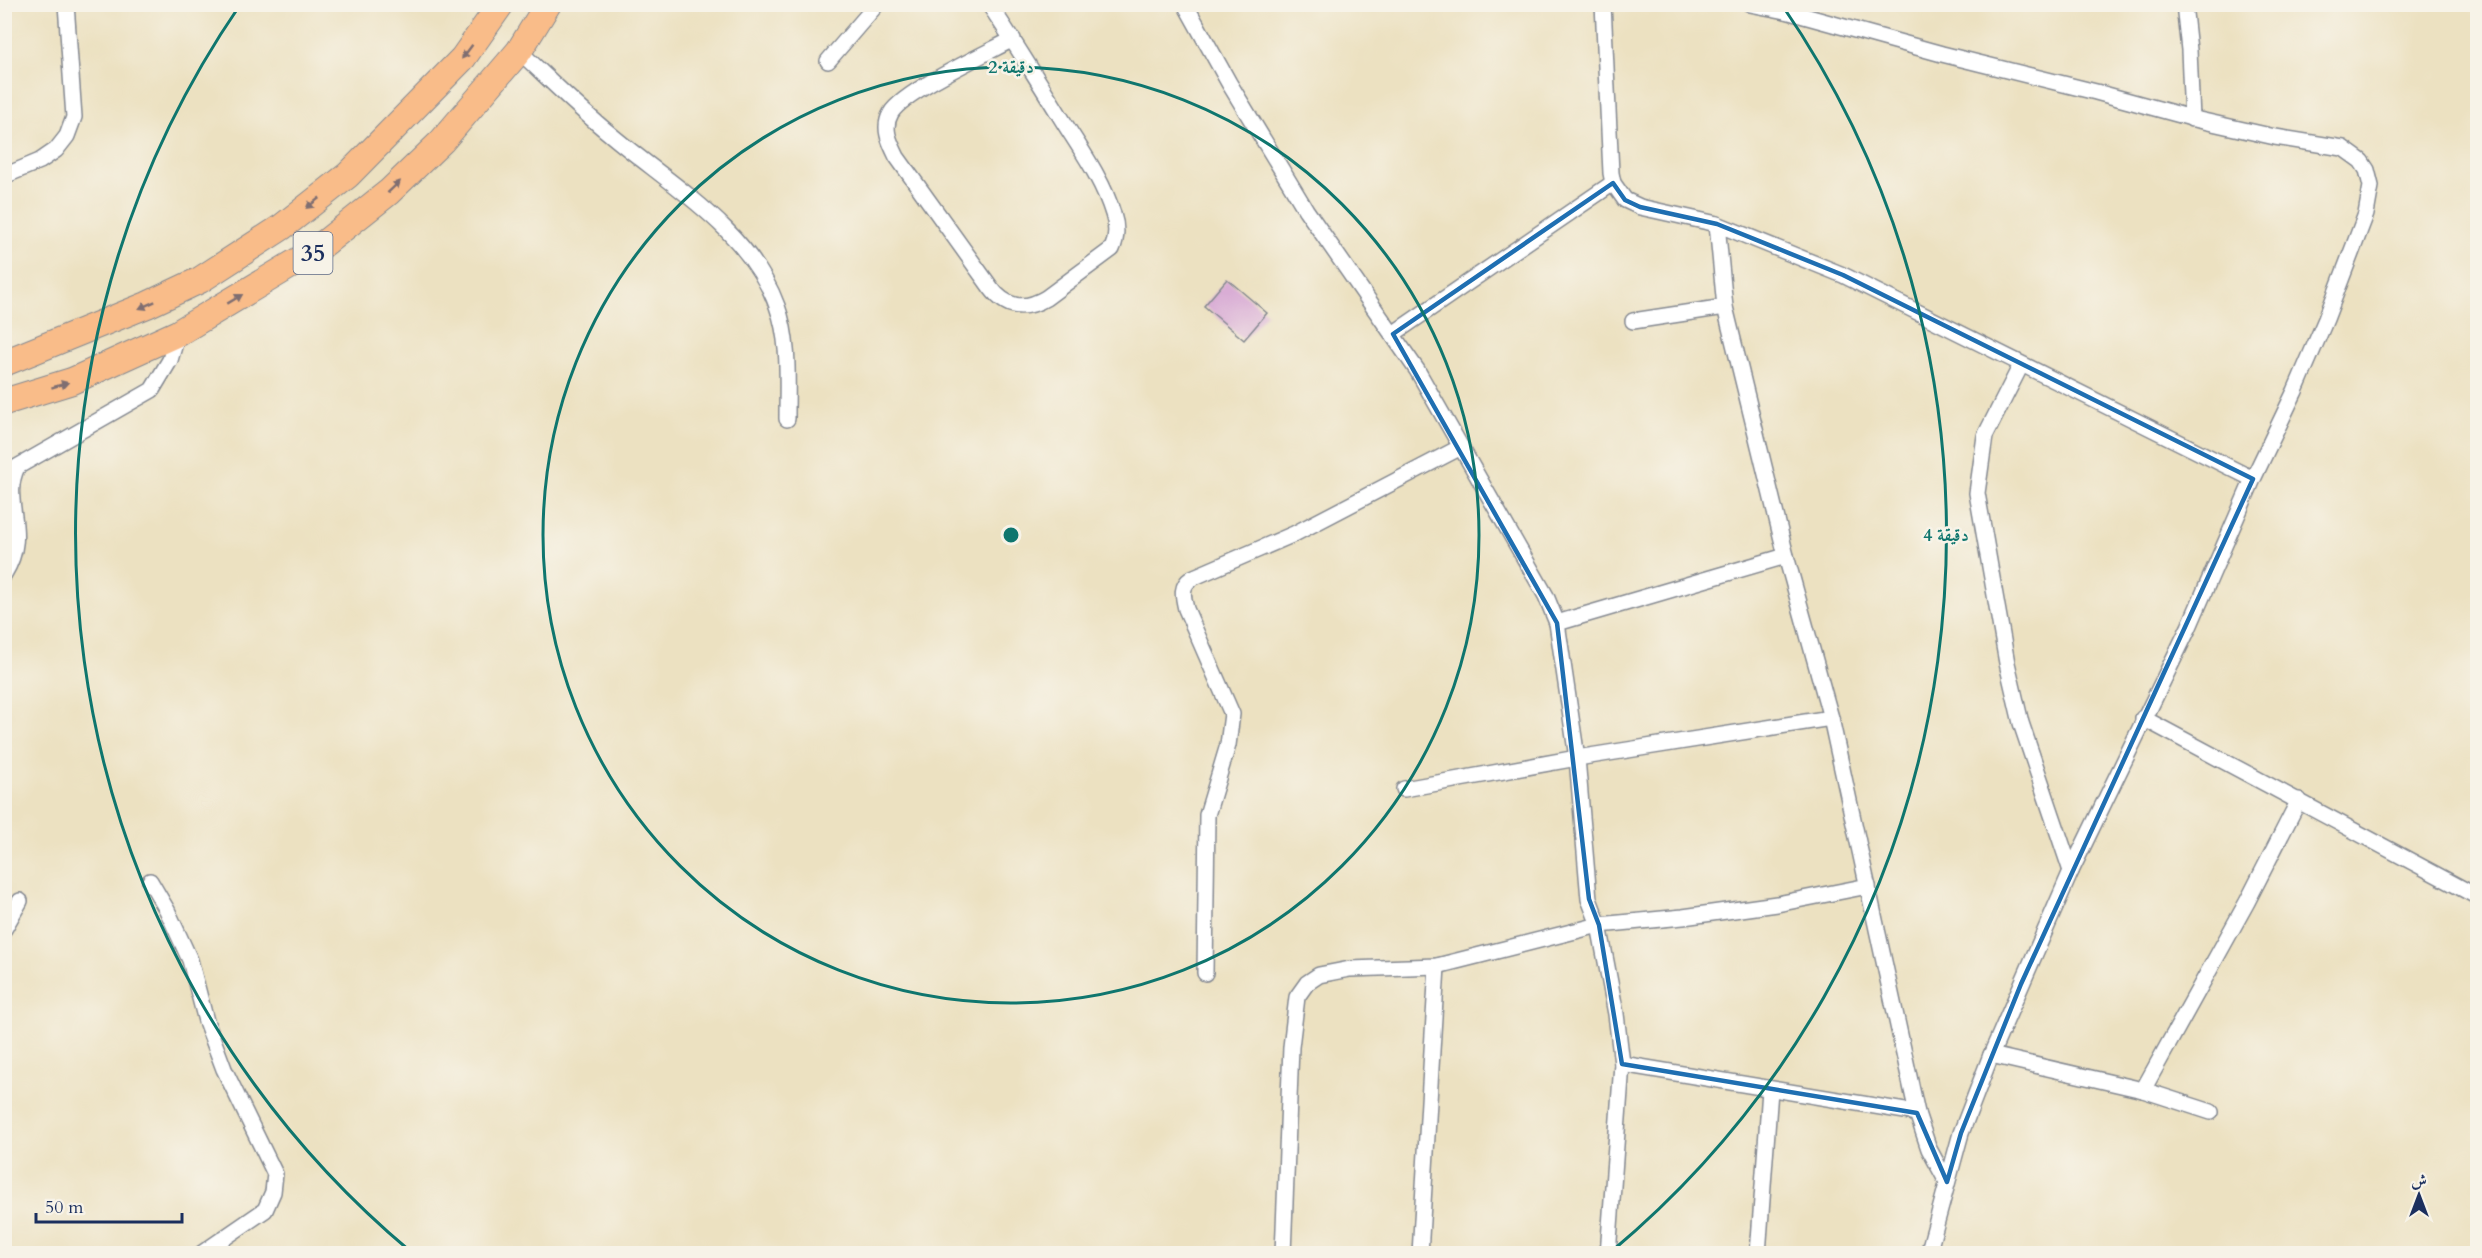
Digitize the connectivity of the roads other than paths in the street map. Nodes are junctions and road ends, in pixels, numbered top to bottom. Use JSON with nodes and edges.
{"nodes":[{"id":1,"x":66,"y":4,"type":"edge"},
{"id":2,"x":501,"y":4,"type":"edge"},
{"id":3,"x":548,"y":4,"type":"edge"},
{"id":4,"x":877,"y":4,"type":"edge"},
{"id":5,"x":989,"y":4,"type":"edge"},
{"id":6,"x":1185,"y":4,"type":"edge"},
{"id":7,"x":1603,"y":4,"type":"edge"},
{"id":8,"x":1750,"y":4,"type":"edge"},
{"id":9,"x":2184,"y":4,"type":"edge"},
{"id":10,"x":1786,"y":8,"type":"edge"},
{"id":11,"x":1013,"y":39,"type":"junction"},
{"id":12,"x":519,"y":51,"type":"junction"},
{"id":13,"x":828,"y":60,"type":"dead end"},
{"id":14,"x":2192,"y":119,"type":"junction"},
{"id":15,"x":4,"y":176,"type":"edge"},
{"id":16,"x":1613,"y":183,"type":"junction"},
{"id":17,"x":1717,"y":224,"type":"junction"},
{"id":18,"x":1725,"y":308,"type":"junction"},
{"id":19,"x":1633,"y":321,"type":"dead end"},
{"id":20,"x":178,"y":333,"type":"junction"},
{"id":21,"x":1392,"y":334,"type":"junction"},
{"id":22,"x":4,"y":363,"type":"edge"},
{"id":23,"x":2021,"y":365,"type":"junction"},
{"id":24,"x":4,"y":402,"type":"edge"},
{"id":25,"x":787,"y":419,"type":"dead end"},
{"id":26,"x":1459,"y":448,"type":"junction"},
{"id":27,"x":2253,"y":479,"type":"junction"},
{"id":28,"x":1786,"y":556,"type":"junction"},
{"id":29,"x":4,"y":574,"type":"edge"},
{"id":30,"x":1557,"y":622,"type":"junction"},
{"id":31,"x":1831,"y":718,"type":"junction"},
{"id":32,"x":2144,"y":718,"type":"junction"},
{"id":33,"x":1577,"y":758,"type":"junction"},
{"id":34,"x":1404,"y":789,"type":"dead end"},
{"id":35,"x":2299,"y":800,"type":"junction"},
{"id":36,"x":2071,"y":871,"type":"junction"},
{"id":37,"x":150,"y":881,"type":"dead end"},
{"id":38,"x":1868,"y":886,"type":"junction"},
{"id":39,"x":2478,"y":897,"type":"edge"},
{"id":40,"x":20,"y":901,"type":"dead end"},
{"id":41,"x":1599,"y":925,"type":"junction"},
{"id":42,"x":4,"y":929,"type":"edge"},
{"id":43,"x":1437,"y":966,"type":"junction"},
{"id":44,"x":1205,"y":973,"type":"dead end"},
{"id":45,"x":1991,"y":1055,"type":"junction"},
{"id":46,"x":1622,"y":1064,"type":"junction"},
{"id":47,"x":1770,"y":1090,"type":"junction"},
{"id":48,"x":2143,"y":1090,"type":"junction"},
{"id":49,"x":2211,"y":1112,"type":"dead end"},
{"id":50,"x":1917,"y":1113,"type":"junction"},
{"id":51,"x":1947,"y":1182,"type":"junction"},
{"id":52,"x":201,"y":1254,"type":"edge"},
{"id":53,"x":1283,"y":1254,"type":"edge"},
{"id":54,"x":1420,"y":1254,"type":"edge"},
{"id":55,"x":1608,"y":1254,"type":"edge"},
{"id":56,"x":1758,"y":1254,"type":"edge"},
{"id":57,"x":1928,"y":1254,"type":"edge"}],
"edges":[{"from":1,"to":15,"type":"street"},
{"from":2,"to":22,"type":"highway","number":"35","one_way":true},
{"from":3,"to":12,"type":"highway","number":"35"},
{"from":4,"to":13,"type":"street"},
{"from":5,"to":11,"type":"street"},
{"from":6,"to":21,"type":"street"},
{"from":7,"to":16,"type":"street"},
{"from":8,"to":10,"type":"street"},
{"from":9,"to":14,"type":"street"},
{"from":10,"to":14,"type":"street"},
{"from":11,"to":11,"type":"street"},
{"from":20,"to":12,"type":"highway","number":"35","one_way":true},
{"from":12,"to":25,"type":"street"},
{"from":14,"to":27,"type":"street"},
{"from":16,"to":17,"type":"street"},
{"from":16,"to":21,"type":"street"},
{"from":17,"to":18,"type":"street"},
{"from":17,"to":23,"type":"street"},
{"from":18,"to":19,"type":"street"},
{"from":18,"to":28,"type":"street"},
{"from":24,"to":20,"type":"highway","number":"35","one_way":true},
{"from":20,"to":29,"type":"street"},
{"from":21,"to":26,"type":"street"},
{"from":23,"to":27,"type":"street"},
{"from":23,"to":36,"type":"street"},
{"from":26,"to":30,"type":"street"},
{"from":26,"to":44,"type":"street"},
{"from":27,"to":32,"type":"street"},
{"from":28,"to":30,"type":"street"},
{"from":28,"to":31,"type":"street"},
{"from":30,"to":33,"type":"street"},
{"from":31,"to":33,"type":"street"},
{"from":31,"to":38,"type":"street"},
{"from":32,"to":35,"type":"street"},
{"from":32,"to":36,"type":"street"},
{"from":33,"to":34,"type":"street"},
{"from":33,"to":41,"type":"street"},
{"from":35,"to":39,"type":"street"},
{"from":35,"to":48,"type":"street"},
{"from":36,"to":45,"type":"street"},
{"from":37,"to":52,"type":"street"},
{"from":38,"to":41,"type":"street"},
{"from":38,"to":50,"type":"street"},
{"from":40,"to":42,"type":"street"},
{"from":41,"to":43,"type":"street"},
{"from":41,"to":46,"type":"street"},
{"from":43,"to":53,"type":"street"},
{"from":43,"to":54,"type":"street"},
{"from":45,"to":48,"type":"street"},
{"from":45,"to":51,"type":"street"},
{"from":46,"to":47,"type":"street"},
{"from":46,"to":55,"type":"street"},
{"from":47,"to":50,"type":"street"},
{"from":47,"to":56,"type":"street"},
{"from":48,"to":49,"type":"street"},
{"from":50,"to":51,"type":"street"},
{"from":51,"to":57,"type":"street"}]}
